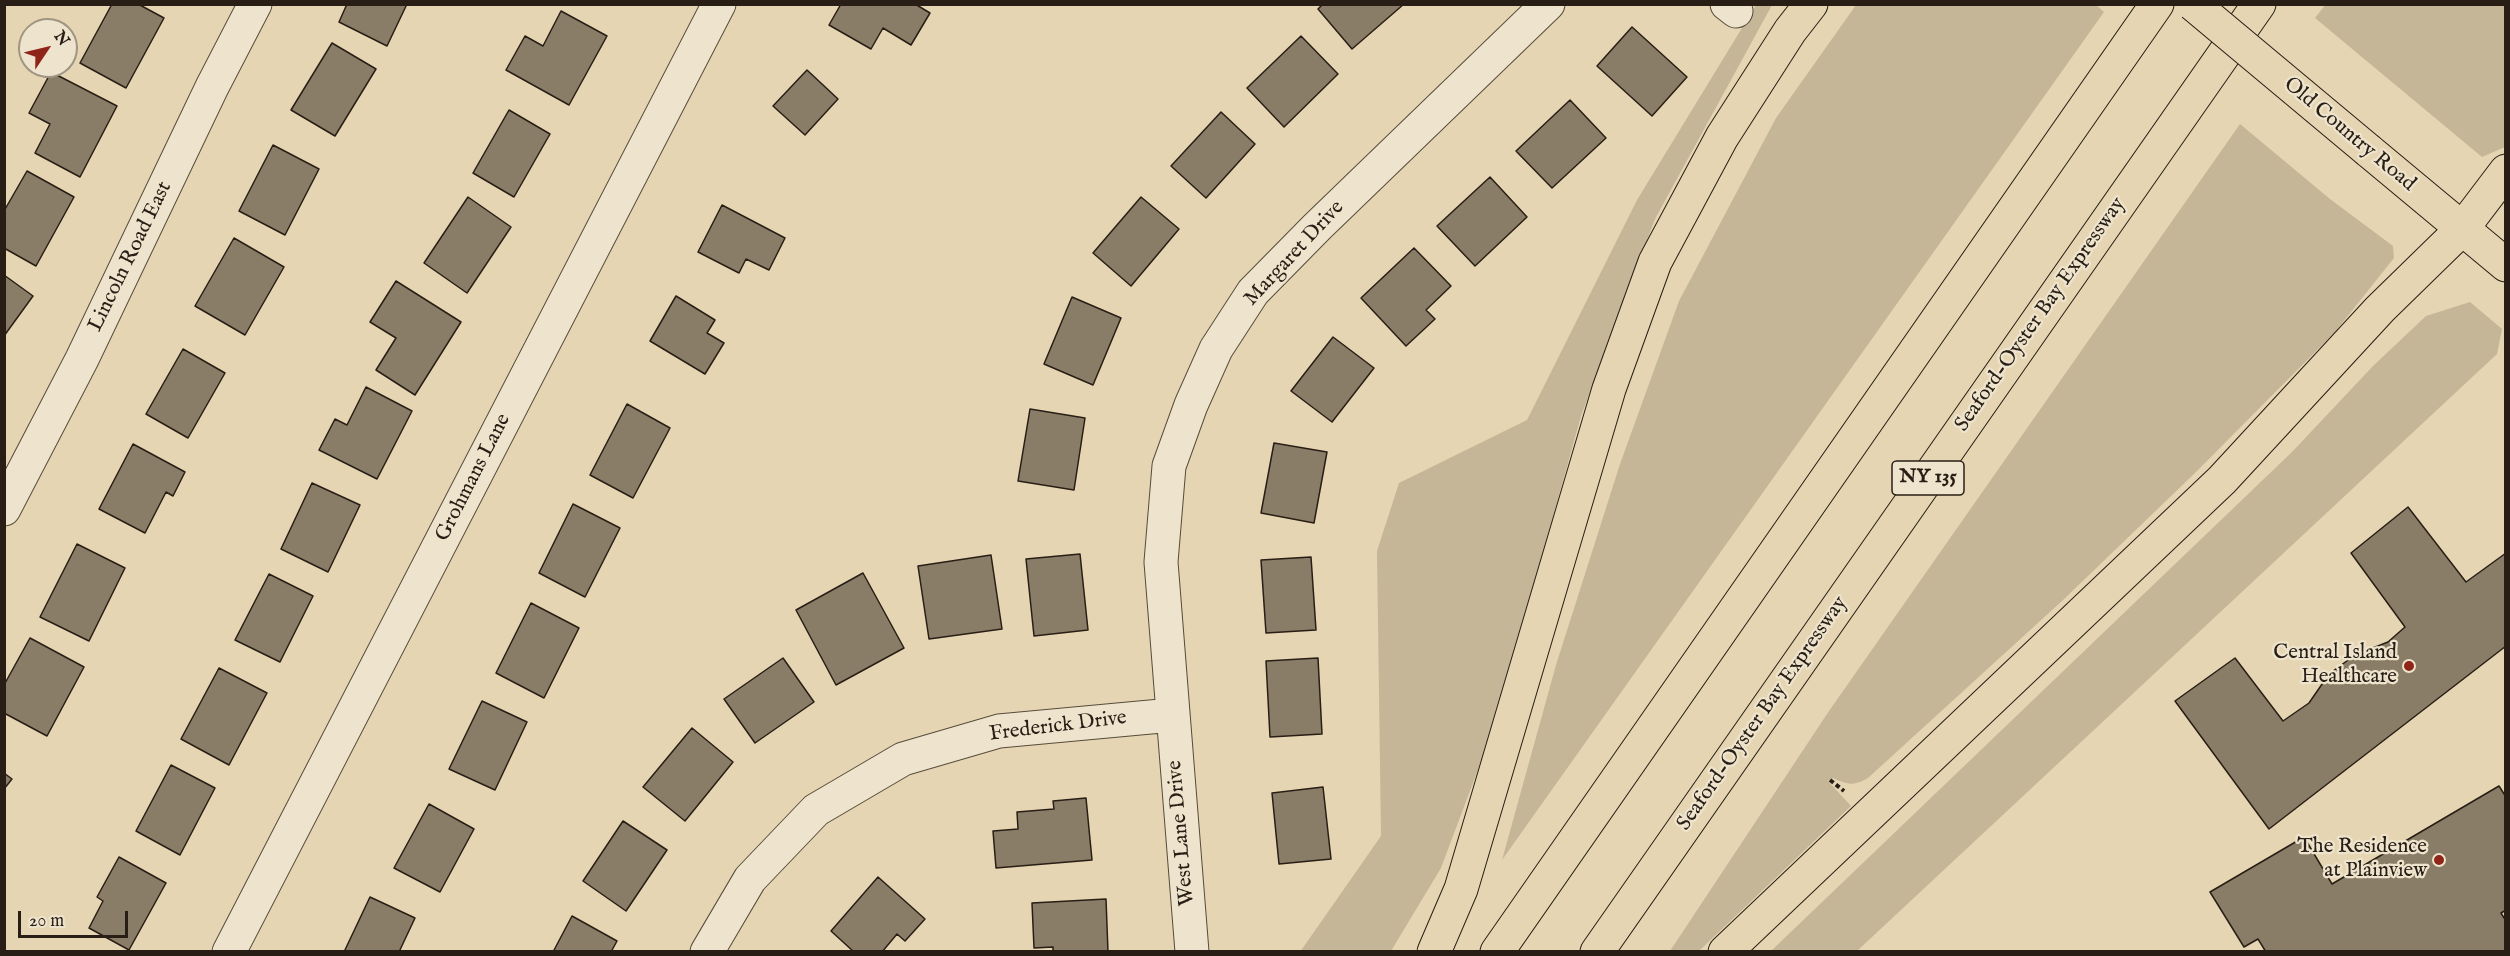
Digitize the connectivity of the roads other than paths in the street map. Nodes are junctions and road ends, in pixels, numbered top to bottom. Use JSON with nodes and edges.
{"nodes":[{"id":1,"x":255,"y":4,"type":"edge"},
{"id":2,"x":719,"y":4,"type":"edge"},
{"id":3,"x":1548,"y":4,"type":"edge"},
{"id":4,"x":1811,"y":4,"type":"edge"},
{"id":5,"x":2157,"y":4,"type":"edge"},
{"id":6,"x":2193,"y":4,"type":"edge"},
{"id":7,"x":2259,"y":4,"type":"edge"},
{"id":8,"x":2505,"y":171,"type":"edge"},
{"id":9,"x":2462,"y":229,"type":"junction"},
{"id":10,"x":2505,"y":265,"type":"edge"},
{"id":11,"x":4,"y":509,"type":"edge"},
{"id":12,"x":1172,"y":715,"type":"junction"},
{"id":13,"x":229,"y":951,"type":"edge"},
{"id":14,"x":707,"y":951,"type":"edge"},
{"id":15,"x":1192,"y":951,"type":"edge"},
{"id":16,"x":1434,"y":951,"type":"edge"},
{"id":17,"x":1497,"y":951,"type":"edge"},
{"id":18,"x":1597,"y":951,"type":"edge"},
{"id":19,"x":1725,"y":951,"type":"edge"}],
"edges":[{"from":1,"to":11,"type":"street","name":"Lincoln Road East"},
{"from":2,"to":13,"type":"street","name":"Grohmans Lane"},
{"from":3,"to":12,"type":"street","name":"Margaret Drive"},
{"from":4,"to":16,"type":"main road"},
{"from":5,"to":17,"type":"main road"},
{"from":6,"to":9,"type":"main road","name":"Old Country Road","bridge":true},
{"from":7,"to":18,"type":"main road","name":"Seaford-Oyster Bay Expressway","number":"NY 135"},
{"from":8,"to":9,"type":"main road"},
{"from":9,"to":10,"type":"main road","name":"Old Country Road"},
{"from":9,"to":19,"type":"main road"},
{"from":12,"to":14,"type":"street","name":"Frederick Drive"},
{"from":12,"to":15,"type":"street","name":"West Lane Drive"}]}
